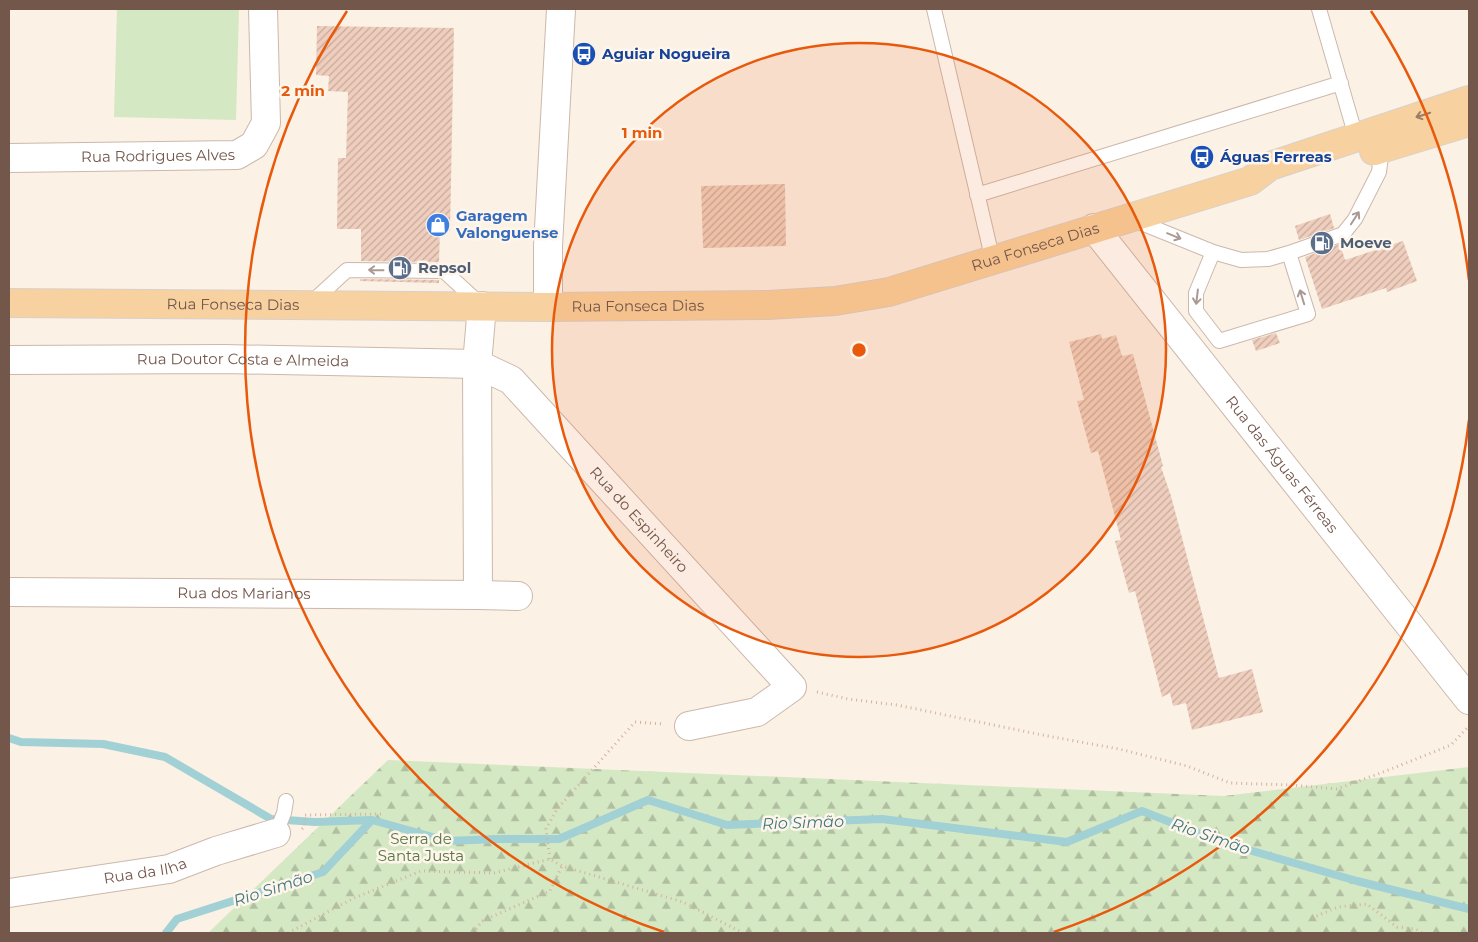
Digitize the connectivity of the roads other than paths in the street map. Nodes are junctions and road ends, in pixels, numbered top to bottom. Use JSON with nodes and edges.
{"nodes":[{"id":1,"x":263,"y":9,"type":"edge"},
{"id":2,"x":561,"y":9,"type":"edge"},
{"id":3,"x":934,"y":9,"type":"edge"},
{"id":4,"x":1319,"y":9,"type":"edge"},
{"id":5,"x":1341,"y":83,"type":"junction"},
{"id":6,"x":1463,"y":115,"type":"edge"},
{"id":7,"x":1368,"y":140,"type":"junction"},
{"id":8,"x":9,"y":158,"type":"edge"},
{"id":9,"x":977,"y":195,"type":"junction"},
{"id":10,"x":1128,"y":218,"type":"junction"},
{"id":11,"x":1094,"y":228,"type":"junction"},
{"id":12,"x":1213,"y":252,"type":"junction"},
{"id":13,"x":1289,"y":252,"type":"junction"},
{"id":14,"x":993,"y":261,"type":"junction"},
{"id":15,"x":9,"y":303,"type":"edge"},
{"id":16,"x":482,"y":306,"type":"junction"},
{"id":17,"x":548,"y":307,"type":"junction"},
{"id":18,"x":9,"y":360,"type":"edge"},
{"id":19,"x":477,"y":364,"type":"junction"},
{"id":20,"x":9,"y":592,"type":"edge"},
{"id":21,"x":478,"y":595,"type":"junction"},
{"id":22,"x":518,"y":596,"type":"dead end"},
{"id":23,"x":1469,"y":700,"type":"edge"},
{"id":24,"x":689,"y":726,"type":"road end"},
{"id":25,"x":281,"y":819,"type":"dead end"},
{"id":26,"x":9,"y":893,"type":"edge"}],
"edges":[{"from":1,"to":8,"type":"street","name":"Rua Rodrigues Alves"},
{"from":2,"to":17,"type":"street"},
{"from":3,"to":9,"type":"lane"},
{"from":4,"to":5,"type":"lane"},
{"from":5,"to":7,"type":"lane"},
{"from":5,"to":9,"type":"lane"},
{"from":6,"to":7,"type":"main road","name":"Rua Fonseca Dias"},
{"from":7,"to":10,"type":"main road","name":"Rua Fonseca Dias"},
{"from":13,"to":7,"type":"lane","one_way":true},
{"from":9,"to":14,"type":"lane"},
{"from":10,"to":11,"type":"main road","name":"Rua Fonseca Dias"},
{"from":10,"to":12,"type":"lane","one_way":true},
{"from":11,"to":14,"type":"main road","name":"Rua Fonseca Dias"},
{"from":11,"to":23,"type":"street","name":"Rua das Águas Férreas"},
{"from":12,"to":13,"type":"lane"},
{"from":12,"to":13,"type":"lane","one_way":true},
{"from":14,"to":17,"type":"main road","name":"Rua Fonseca Dias"},
{"from":15,"to":16,"type":"main road","name":"Rua Fonseca Dias"},
{"from":16,"to":17,"type":"main road","name":"Rua Fonseca Dias"},
{"from":16,"to":19,"type":"street"},
{"from":18,"to":19,"type":"street","name":"Rua Doutor Costa e Almeida"},
{"from":19,"to":21,"type":"street"},
{"from":19,"to":24,"type":"street","name":"Rua do Espinheiro"},
{"from":20,"to":21,"type":"street","name":"Rua dos Marianos"},
{"from":21,"to":22,"type":"street","name":"Rua dos Marianos"},
{"from":25,"to":26,"type":"street","name":"Rua da Ilha"}]}
